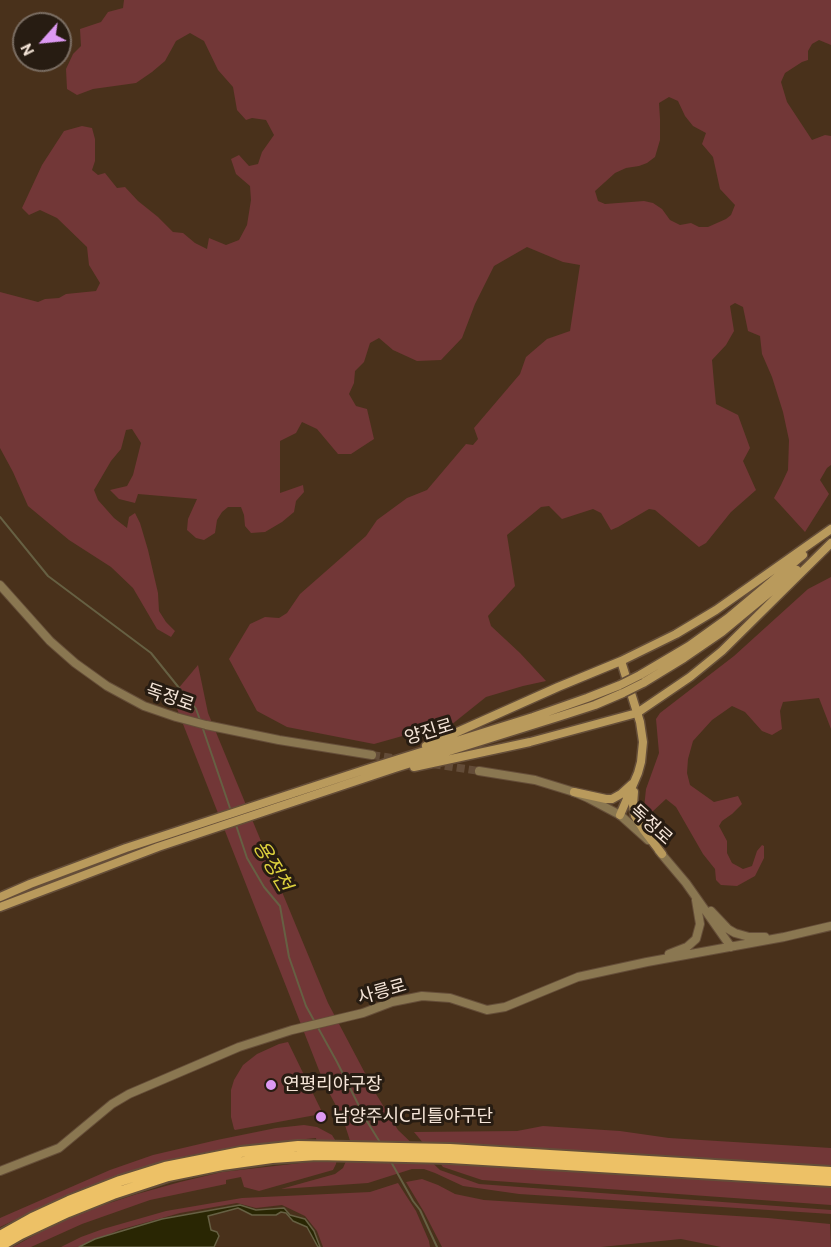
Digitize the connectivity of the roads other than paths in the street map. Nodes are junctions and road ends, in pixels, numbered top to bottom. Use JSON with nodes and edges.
{"nodes":[{"id":1,"x":831,"y":530,"type":"edge"},
{"id":2,"x":831,"y":542,"type":"edge"},
{"id":3,"x":0,"y":585,"type":"edge"},
{"id":4,"x":621,"y":661,"type":"junction"},
{"id":5,"x":641,"y":679,"type":"junction"},
{"id":6,"x":621,"y":689,"type":"junction"},
{"id":7,"x":637,"y":713,"type":"junction"},
{"id":8,"x":372,"y":755,"type":"tunnel mouth"},
{"id":9,"x":367,"y":769,"type":"junction"},
{"id":10,"x":479,"y":771,"type":"tunnel mouth"},
{"id":11,"x":378,"y":774,"type":"junction"},
{"id":12,"x":636,"y":779,"type":"junction"},
{"id":13,"x":574,"y":792,"type":"junction"},
{"id":14,"x":258,"y":809,"type":"junction"},
{"id":15,"x":620,"y":815,"type":"junction"},
{"id":16,"x":203,"y":827,"type":"junction"},
{"id":17,"x":662,"y":854,"type":"junction"},
{"id":18,"x":695,"y":895,"type":"junction"},
{"id":19,"x":0,"y":897,"type":"edge"},
{"id":20,"x":0,"y":907,"type":"edge"},
{"id":21,"x":831,"y":926,"type":"edge"},
{"id":22,"x":784,"y":937,"type":"junction"},
{"id":23,"x":731,"y":947,"type":"junction"},
{"id":24,"x":647,"y":962,"type":"junction"},
{"id":25,"x":318,"y":1150,"type":"junction"},
{"id":26,"x":450,"y":1154,"type":"junction"},
{"id":27,"x":0,"y":1171,"type":"edge"},
{"id":28,"x":831,"y":1172,"type":"edge"},
{"id":29,"x":831,"y":1181,"type":"edge"},
{"id":30,"x":0,"y":1236,"type":"edge"},
{"id":31,"x":0,"y":1246,"type":"edge"}],
"edges":[{"from":1,"to":4,"type":"main road"},
{"from":1,"to":5,"type":"main road","name":"양진로"},
{"from":2,"to":5,"type":"main road","name":"양진로"},
{"from":2,"to":7,"type":"main road"},
{"from":3,"to":8,"type":"street","name":"독정로"},
{"from":4,"to":7,"type":"main road"},
{"from":4,"to":9,"type":"main road"},
{"from":5,"to":6,"type":"main road","name":"양진로","bridge":true},
{"from":6,"to":9,"type":"main road","name":"양진로"},
{"from":6,"to":11,"type":"main road","name":"양진로"},
{"from":7,"to":11,"type":"main road"},
{"from":7,"to":12,"type":"main road"},
{"from":9,"to":14,"type":"main road","name":"양진로"},
{"from":10,"to":13,"type":"street","name":"독정로"},
{"from":11,"to":14,"type":"main road","name":"양진로"},
{"from":12,"to":13,"type":"main road"},
{"from":12,"to":15,"type":"main road"},
{"from":12,"to":17,"type":"main road"},
{"from":13,"to":15,"type":"street","name":"독정로"},
{"from":14,"to":16,"type":"main road","name":"양진로"},
{"from":15,"to":17,"type":"street","name":"독정로"},
{"from":16,"to":19,"type":"main road","name":"양진로"},
{"from":16,"to":20,"type":"main road","name":"양진로"},
{"from":17,"to":18,"type":"street","name":"독정로"},
{"from":18,"to":22,"type":"street"},
{"from":18,"to":23,"type":"street","name":"독정로"},
{"from":18,"to":24,"type":"street"},
{"from":21,"to":22,"type":"street","name":"사릉로"},
{"from":22,"to":23,"type":"street","name":"사릉로"},
{"from":23,"to":24,"type":"street","name":"사릉로"},
{"from":24,"to":27,"type":"street","name":"사릉로"},
{"from":25,"to":26,"type":"highway"},
{"from":25,"to":30,"type":"highway"},
{"from":25,"to":31,"type":"highway"},
{"from":26,"to":28,"type":"highway"},
{"from":26,"to":29,"type":"highway"}]}
